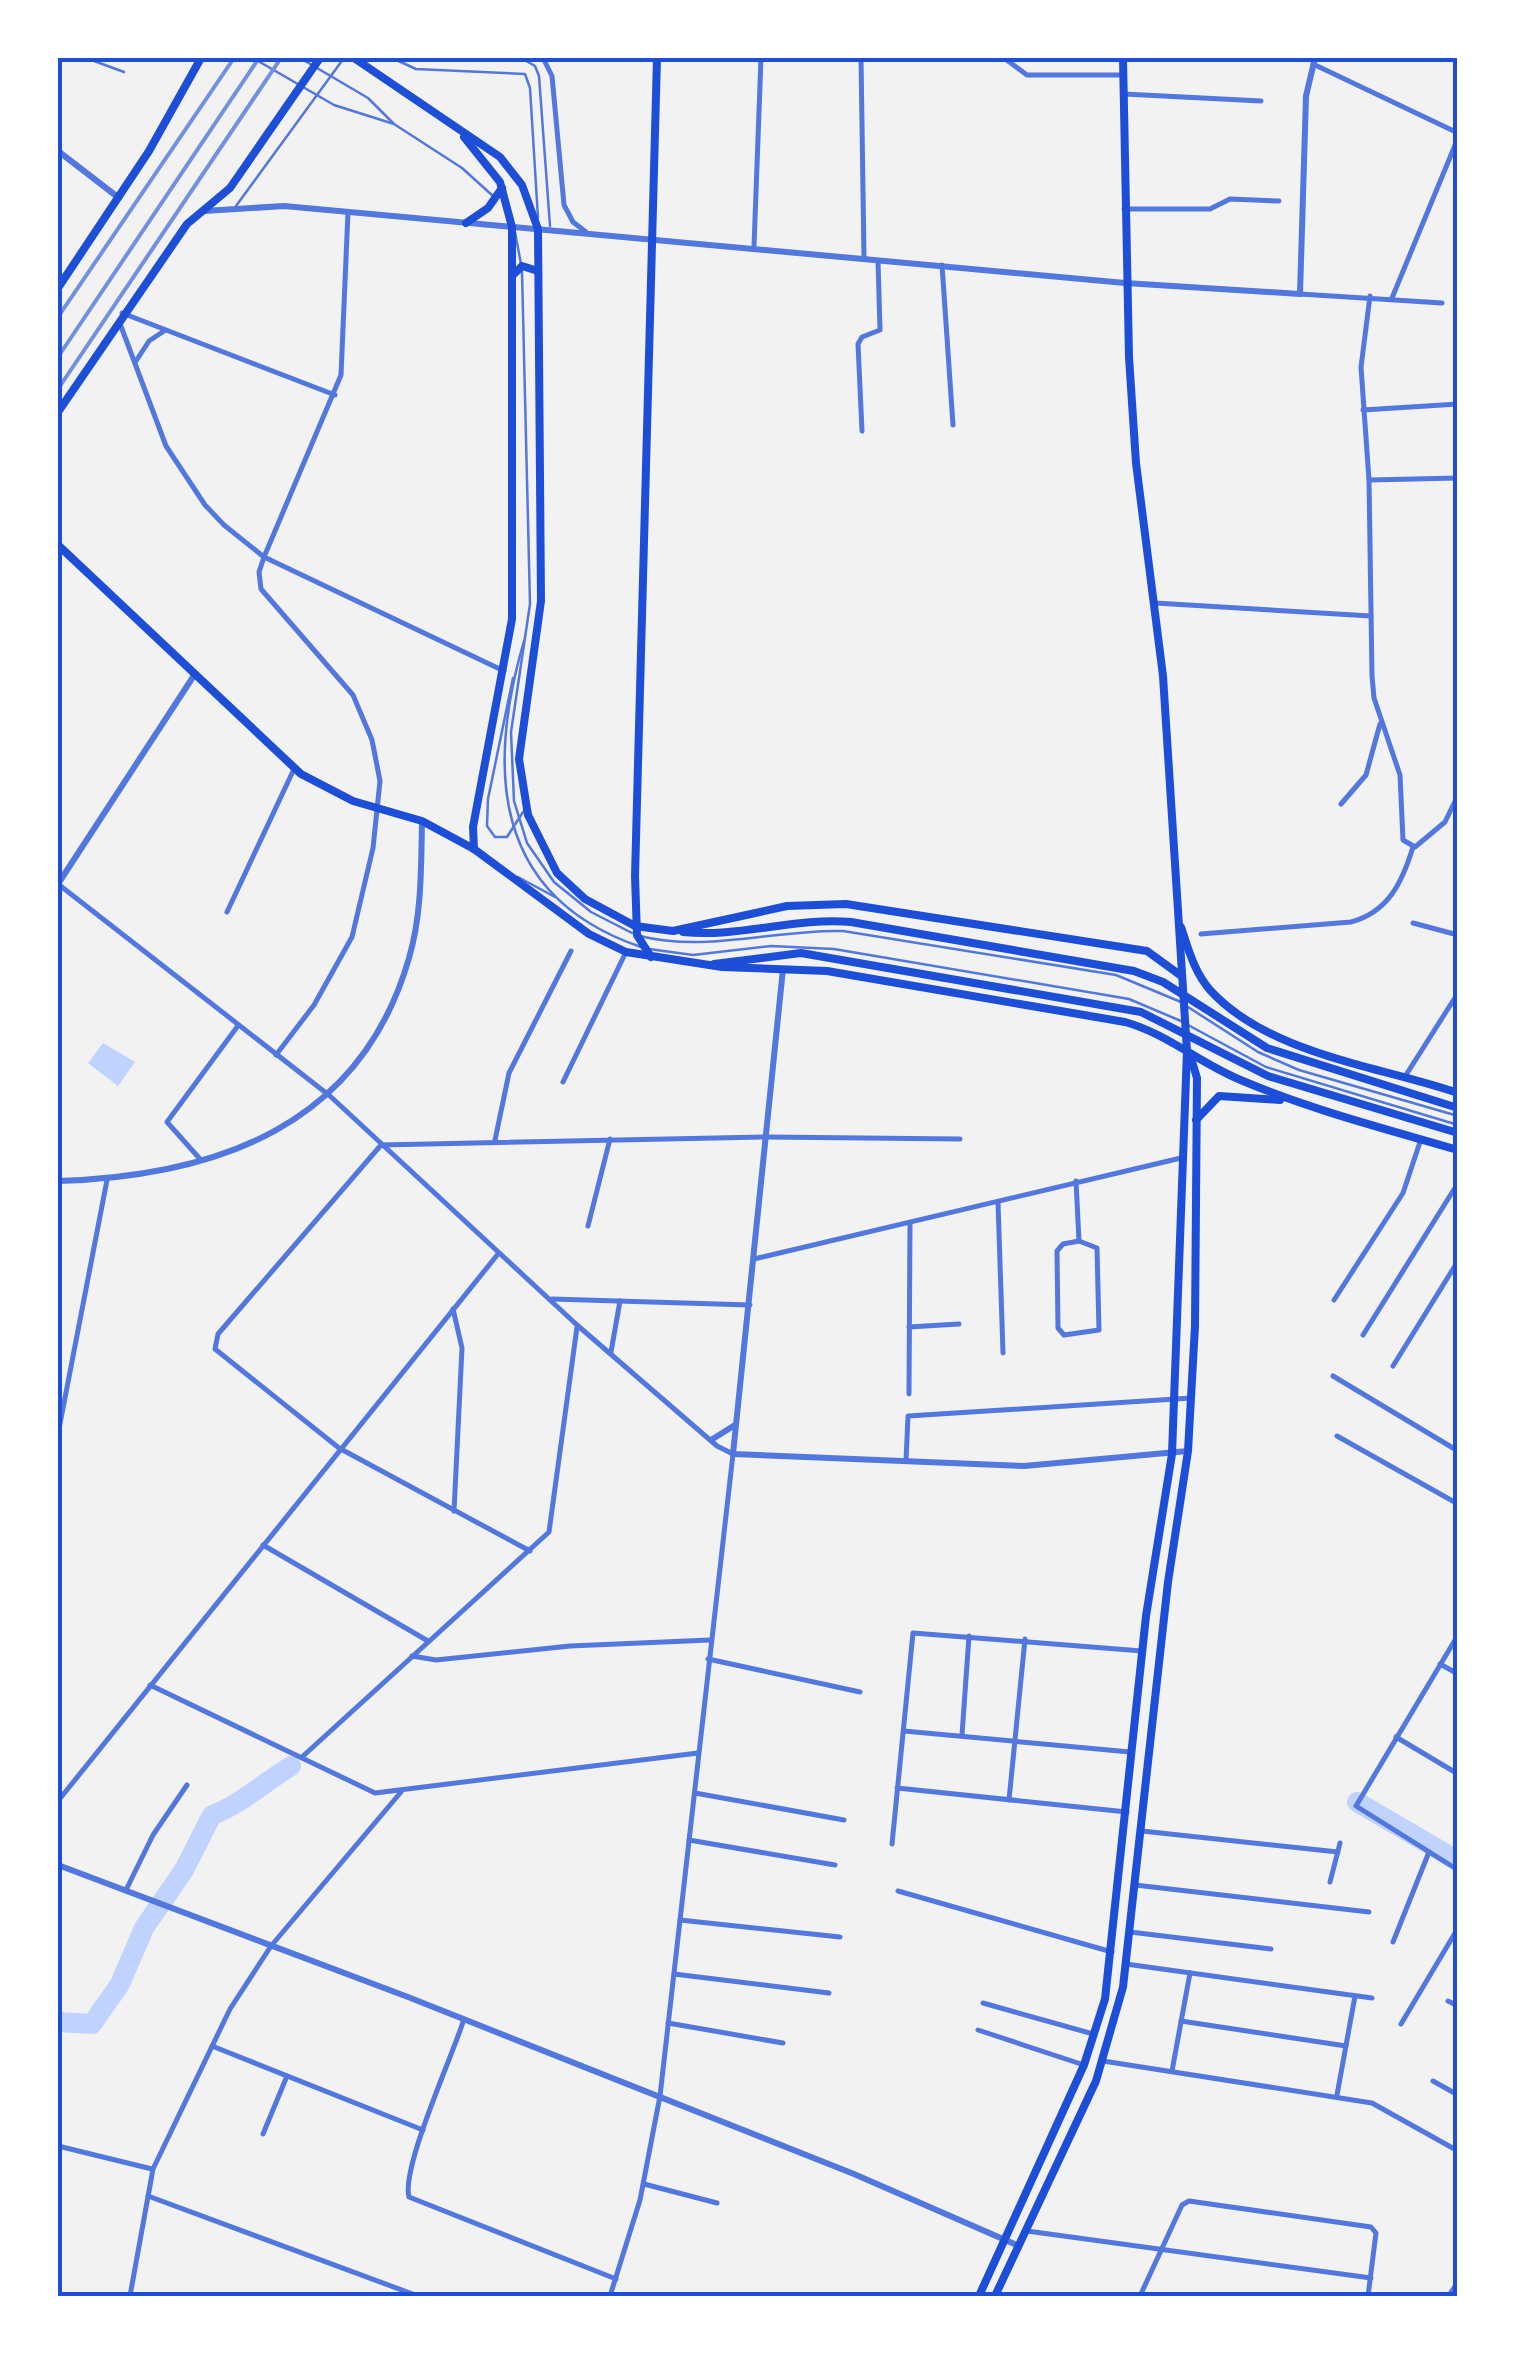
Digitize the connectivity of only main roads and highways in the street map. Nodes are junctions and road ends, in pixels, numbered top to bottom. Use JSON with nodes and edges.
{"nodes":[{"id":1,"x":201,"y":58,"type":"edge"},
{"id":2,"x":320,"y":58,"type":"edge"},
{"id":3,"x":354,"y":58,"type":"edge"},
{"id":4,"x":657,"y":58,"type":"edge"},
{"id":5,"x":1123,"y":58,"type":"edge"},
{"id":6,"x":458,"y":130,"type":"junction"},
{"id":7,"x":502,"y":188,"type":"junction"},
{"id":8,"x":466,"y":223,"type":"road end"},
{"id":9,"x":538,"y":271,"type":"junction"},
{"id":10,"x":513,"y":276,"type":"junction"},
{"id":11,"x":58,"y":288,"type":"edge"},
{"id":12,"x":58,"y":412,"type":"edge"},
{"id":13,"x":58,"y":545,"type":"edge"},
{"id":14,"x":474,"y":849,"type":"junction"},
{"id":15,"x":1177,"y":913,"type":"junction"},
{"id":16,"x":636,"y":930,"type":"junction"},
{"id":17,"x":673,"y":931,"type":"junction"},
{"id":18,"x":655,"y":960,"type":"junction"},
{"id":19,"x":709,"y":965,"type":"junction"},
{"id":20,"x":1180,"y":978,"type":"junction"},
{"id":21,"x":1187,"y":1051,"type":"junction"},
{"id":22,"x":1458,"y":1093,"type":"edge"},
{"id":23,"x":1296,"y":1102,"type":"junction"},
{"id":24,"x":1458,"y":1108,"type":"edge"},
{"id":25,"x":1196,"y":1120,"type":"junction"},
{"id":26,"x":1458,"y":1133,"type":"edge"},
{"id":27,"x":1458,"y":1150,"type":"edge"},
{"id":28,"x":979,"y":2296,"type":"edge"},
{"id":29,"x":995,"y":2296,"type":"edge"}],
"edges":[{"from":1,"to":11,"type":"main road"},
{"from":2,"to":12,"type":"main road"},
{"from":3,"to":6,"type":"main road"},
{"from":4,"to":16,"type":"main road"},
{"from":5,"to":15,"type":"main road"},
{"from":6,"to":7,"type":"main road"},
{"from":6,"to":9,"type":"main road"},
{"from":7,"to":8,"type":"main road"},
{"from":7,"to":10,"type":"main road"},
{"from":9,"to":10,"type":"main road"},
{"from":9,"to":16,"type":"main road"},
{"from":10,"to":14,"type":"main road"},
{"from":13,"to":14,"type":"main road"},
{"from":14,"to":18,"type":"main road"},
{"from":15,"to":20,"type":"main road"},
{"from":15,"to":22,"type":"main road"},
{"from":16,"to":17,"type":"main road"},
{"from":16,"to":18,"type":"main road"},
{"from":17,"to":20,"type":"main road"},
{"from":17,"to":24,"type":"main road"},
{"from":18,"to":19,"type":"main road"},
{"from":19,"to":21,"type":"main road"},
{"from":19,"to":26,"type":"main road"},
{"from":20,"to":21,"type":"main road"},
{"from":21,"to":23,"type":"main road"},
{"from":21,"to":25,"type":"main road"},
{"from":21,"to":28,"type":"main road"},
{"from":23,"to":25,"type":"main road"},
{"from":23,"to":27,"type":"main road"},
{"from":25,"to":29,"type":"main road"}]}
